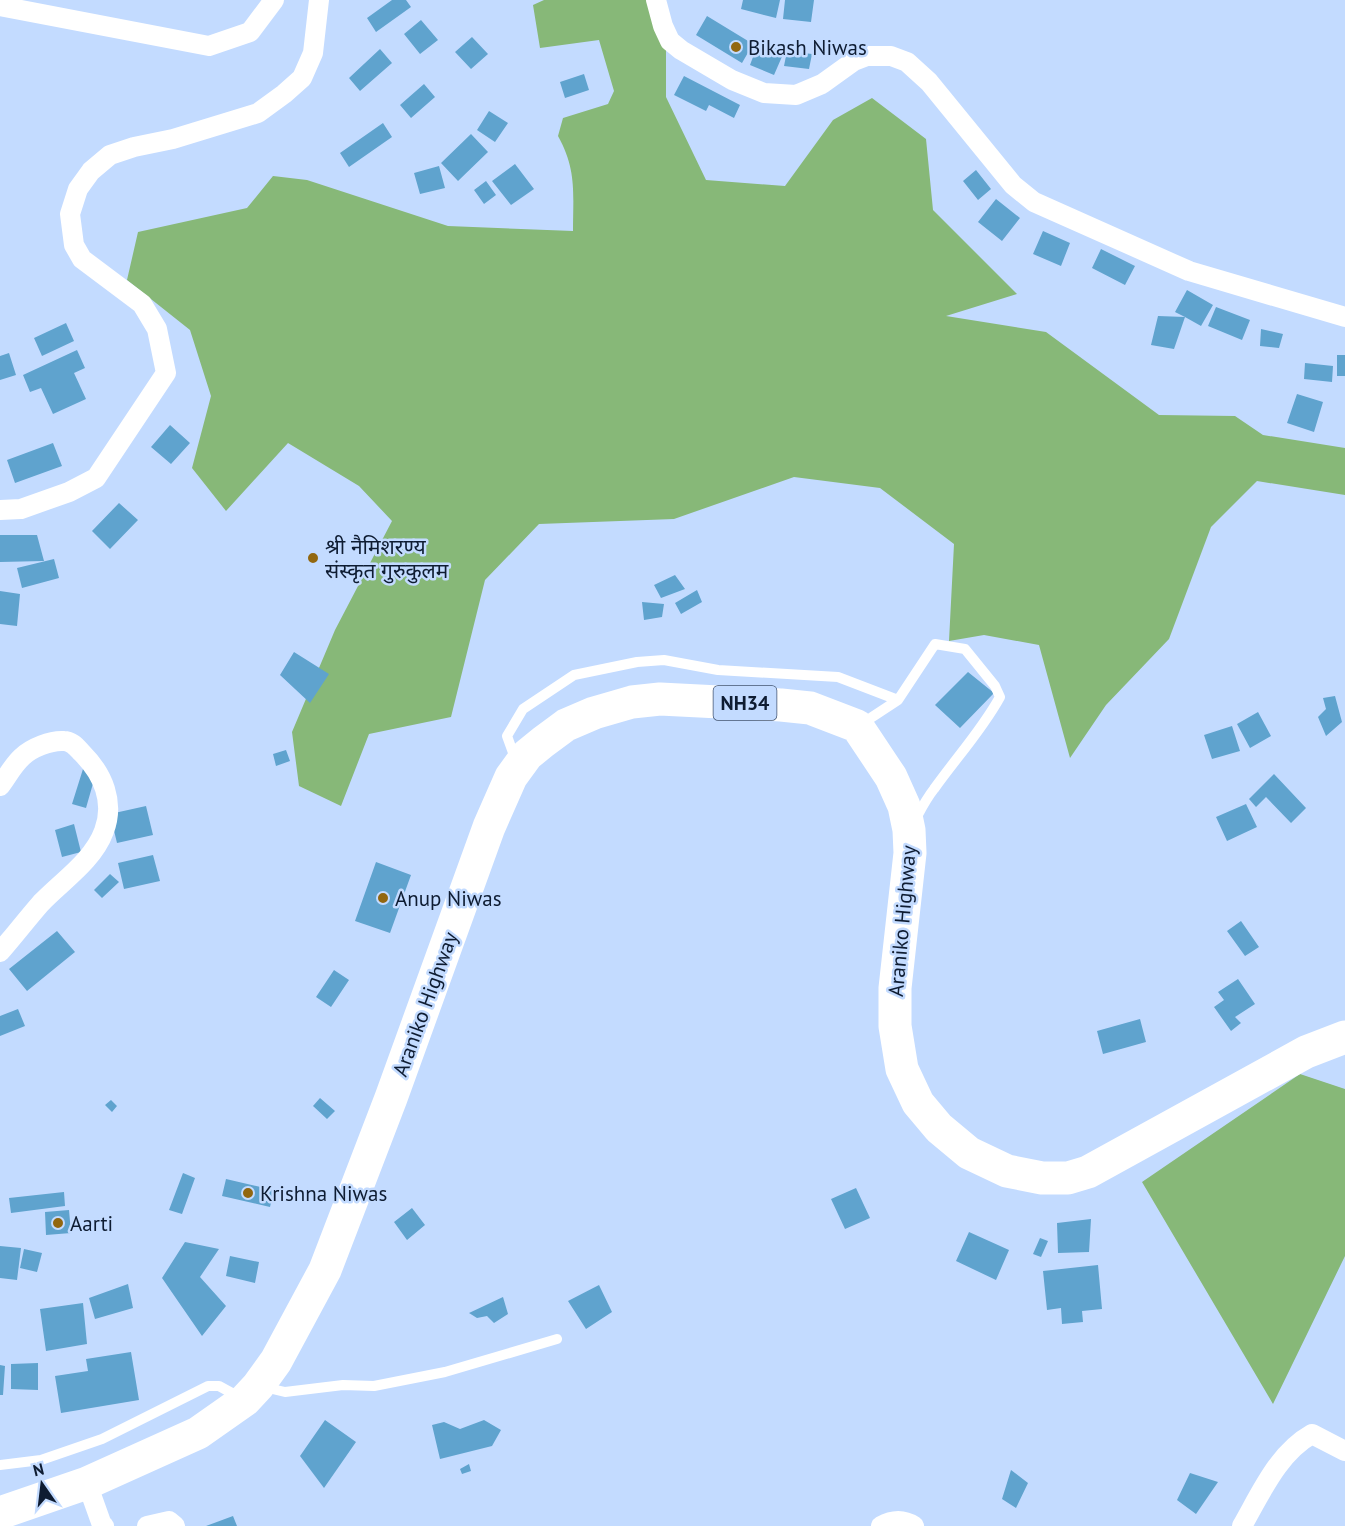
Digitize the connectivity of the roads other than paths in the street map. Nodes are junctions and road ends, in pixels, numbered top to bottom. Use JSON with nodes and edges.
{"nodes":[{"id":1,"x":274,"y":0,"type":"edge"},
{"id":2,"x":319,"y":0,"type":"edge"},
{"id":3,"x":656,"y":0,"type":"edge"},
{"id":4,"x":0,"y":6,"type":"edge"},
{"id":5,"x":1345,"y":317,"type":"edge"},
{"id":6,"x":0,"y":510,"type":"edge"},
{"id":7,"x":898,"y":700,"type":"junction"},
{"id":8,"x":857,"y":726,"type":"junction"},
{"id":9,"x":519,"y":766,"type":"junction"},
{"id":10,"x":0,"y":786,"type":"edge"},
{"id":11,"x":909,"y":830,"type":"junction"},
{"id":12,"x":0,"y":952,"type":"edge"},
{"id":13,"x":1345,"y":1036,"type":"edge"},
{"id":14,"x":557,"y":1339,"type":"dead end"},
{"id":15,"x":251,"y":1393,"type":"junction"},
{"id":16,"x":1345,"y":1451,"type":"edge"},
{"id":17,"x":0,"y":1465,"type":"edge"},
{"id":18,"x":87,"y":1483,"type":"junction"},
{"id":19,"x":0,"y":1513,"type":"edge"},
{"id":20,"x":104,"y":1526,"type":"edge"},
{"id":21,"x":147,"y":1526,"type":"edge"},
{"id":22,"x":175,"y":1526,"type":"edge"},
{"id":23,"x":881,"y":1526,"type":"edge"},
{"id":24,"x":914,"y":1526,"type":"edge"},
{"id":25,"x":1242,"y":1526,"type":"edge"}],
"edges":[{"from":1,"to":4,"type":"street"},
{"from":2,"to":6,"type":"street"},
{"from":3,"to":5,"type":"street"},
{"from":7,"to":8,"type":"lane"},
{"from":7,"to":9,"type":"lane"},
{"from":7,"to":11,"type":"lane"},
{"from":8,"to":9,"type":"highway","name":"Araniko Highway","number":"NH34"},
{"from":8,"to":11,"type":"highway","name":"Araniko Highway"},
{"from":9,"to":15,"type":"highway","name":"Araniko Highway","number":"NH34"},
{"from":10,"to":12,"type":"street"},
{"from":11,"to":13,"type":"highway","name":"Araniko Highway"},
{"from":14,"to":15,"type":"lane"},
{"from":15,"to":17,"type":"lane"},
{"from":15,"to":18,"type":"highway","name":"Araniko Highway","number":"NH34"},
{"from":16,"to":25,"type":"street"},
{"from":18,"to":19,"type":"highway","name":"Araniko Highway","number":"NH34"},
{"from":18,"to":20,"type":"street"},
{"from":21,"to":22,"type":"street"},
{"from":23,"to":24,"type":"street"}]}
